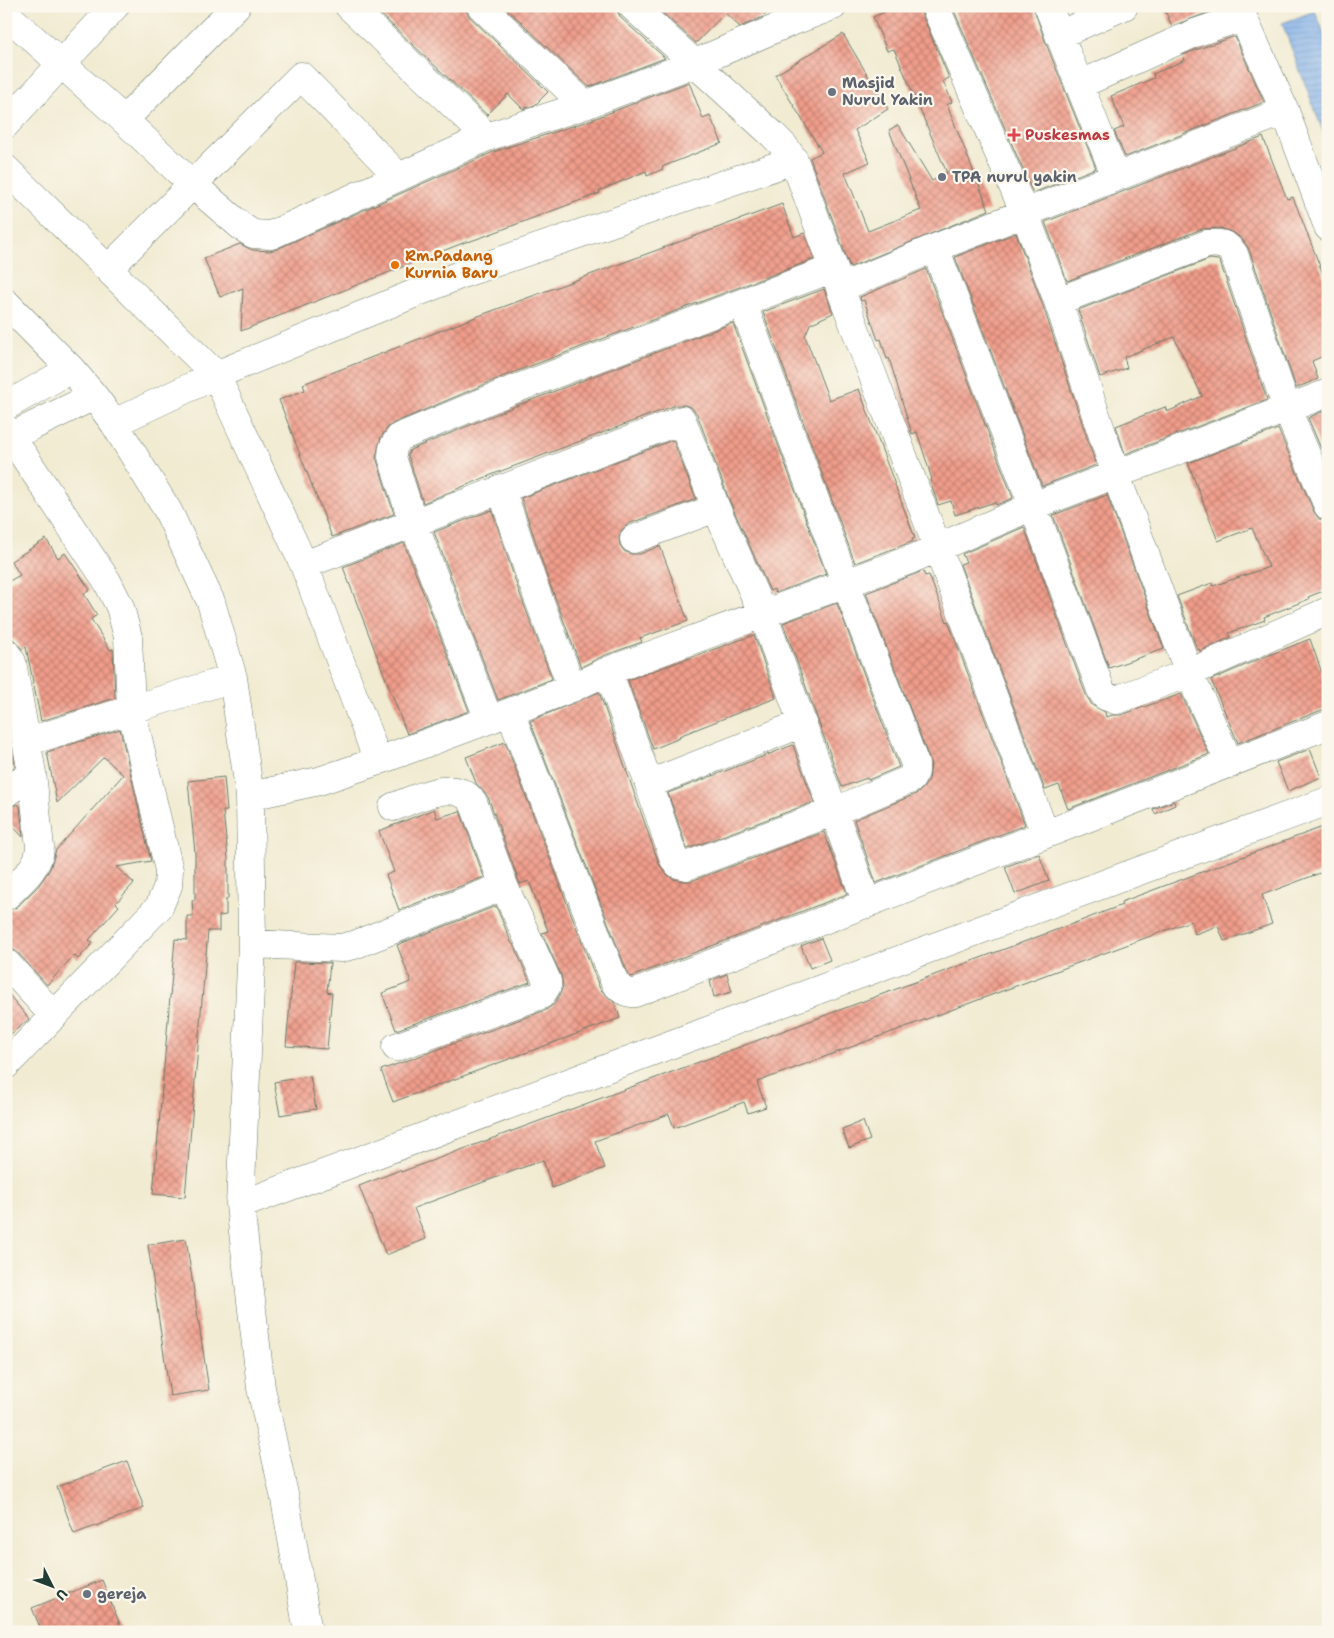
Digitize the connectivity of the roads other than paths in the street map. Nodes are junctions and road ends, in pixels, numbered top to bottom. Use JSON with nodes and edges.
{"nodes":[{"id":1,"x":115,"y":6,"type":"edge"},
{"id":2,"x":236,"y":6,"type":"edge"},
{"id":3,"x":349,"y":6,"type":"edge"},
{"id":4,"x":481,"y":6,"type":"edge"},
{"id":5,"x":632,"y":6,"type":"edge"},
{"id":6,"x":833,"y":6,"type":"edge"},
{"id":7,"x":935,"y":6,"type":"edge"},
{"id":8,"x":1048,"y":6,"type":"edge"},
{"id":9,"x":1124,"y":6,"type":"edge"},
{"id":10,"x":1240,"y":11,"type":"edge"},
{"id":11,"x":6,"y":14,"type":"edge"},
{"id":12,"x":777,"y":15,"type":"edge"},
{"id":13,"x":1059,"y":36,"type":"junction"},
{"id":14,"x":695,"y":63,"type":"junction"},
{"id":15,"x":62,"y":64,"type":"junction"},
{"id":16,"x":1079,"y":85,"type":"junction"},
{"id":17,"x":585,"y":104,"type":"junction"},
{"id":18,"x":1285,"y":111,"type":"junction"},
{"id":19,"x":124,"y":120,"type":"junction"},
{"id":20,"x":6,"y":124,"type":"edge"},
{"id":21,"x":487,"y":137,"type":"junction"},
{"id":22,"x":794,"y":160,"type":"junction"},
{"id":23,"x":6,"y":169,"type":"edge"},
{"id":24,"x":399,"y":177,"type":"junction"},
{"id":25,"x":1116,"y":177,"type":"junction"},
{"id":26,"x":192,"y":184,"type":"junction"},
{"id":27,"x":1025,"y":214,"type":"junction"},
{"id":28,"x":1328,"y":227,"type":"edge"},
{"id":29,"x":935,"y":248,"type":"junction"},
{"id":30,"x":108,"y":269,"type":"junction"},
{"id":31,"x":837,"y":278,"type":"junction"},
{"id":32,"x":1058,"y":301,"type":"junction"},
{"id":33,"x":6,"y":303,"type":"edge"},
{"id":34,"x":743,"y":304,"type":"junction"},
{"id":35,"x":71,"y":369,"type":"junction"},
{"id":36,"x":216,"y":375,"type":"junction"},
{"id":37,"x":1328,"y":393,"type":"edge"},
{"id":38,"x":94,"y":396,"type":"junction"},
{"id":39,"x":6,"y":406,"type":"edge"},
{"id":40,"x":1287,"y":409,"type":"junction"},
{"id":41,"x":114,"y":423,"type":"junction"},
{"id":42,"x":8,"y":435,"type":"edge"},
{"id":43,"x":1116,"y":475,"type":"junction"},
{"id":44,"x":501,"y":488,"type":"junction"},
{"id":45,"x":1033,"y":506,"type":"junction"},
{"id":46,"x":1328,"y":506,"type":"edge"},
{"id":47,"x":716,"y":508,"type":"junction"},
{"id":48,"x":413,"y":522,"type":"junction"},
{"id":49,"x":634,"y":539,"type":"dead end"},
{"id":50,"x":939,"y":549,"type":"junction"},
{"id":51,"x":304,"y":565,"type":"junction"},
{"id":52,"x":846,"y":584,"type":"junction"},
{"id":53,"x":1328,"y":611,"type":"edge"},
{"id":54,"x":763,"y":614,"type":"junction"},
{"id":55,"x":8,"y":660,"type":"edge"},
{"id":56,"x":608,"y":672,"type":"junction"},
{"id":57,"x":1189,"y":673,"type":"junction"},
{"id":58,"x":233,"y":678,"type":"junction"},
{"id":59,"x":572,"y":688,"type":"junction"},
{"id":60,"x":131,"y":709,"type":"junction"},
{"id":61,"x":500,"y":716,"type":"junction"},
{"id":62,"x":803,"y":723,"type":"junction"},
{"id":63,"x":1328,"y":725,"type":"edge"},
{"id":64,"x":26,"y":742,"type":"junction"},
{"id":65,"x":378,"y":761,"type":"junction"},
{"id":66,"x":1230,"y":764,"type":"junction"},
{"id":67,"x":32,"y":773,"type":"junction"},
{"id":68,"x":649,"y":784,"type":"junction"},
{"id":69,"x":6,"y":793,"type":"edge"},
{"id":70,"x":250,"y":796,"type":"junction"},
{"id":71,"x":1328,"y":802,"type":"edge"},
{"id":72,"x":393,"y":807,"type":"dead end"},
{"id":73,"x":835,"y":811,"type":"junction"},
{"id":74,"x":1045,"y":834,"type":"junction"},
{"id":75,"x":504,"y":886,"type":"junction"},
{"id":76,"x":6,"y":896,"type":"edge"},
{"id":77,"x":867,"y":904,"type":"junction"},
{"id":78,"x":252,"y":944,"type":"junction"},
{"id":79,"x":6,"y":963,"type":"edge"},
{"id":80,"x":54,"y":1016,"type":"junction"},
{"id":81,"x":396,"y":1047,"type":"dead end"},
{"id":82,"x":6,"y":1065,"type":"edge"},
{"id":83,"x":240,"y":1205,"type":"junction"},
{"id":84,"x":308,"y":1632,"type":"edge"}],
"edges":[{"from":1,"to":15,"type":"street"},
{"from":2,"to":19,"type":"street"},
{"from":3,"to":21,"type":"street"},
{"from":4,"to":17,"type":"street"},
{"from":5,"to":14,"type":"street"},
{"from":6,"to":12,"type":"street"},
{"from":7,"to":27,"type":"street"},
{"from":8,"to":13,"type":"street"},
{"from":9,"to":13,"type":"street"},
{"from":10,"to":16,"type":"street"},
{"from":10,"to":18,"type":"street"},
{"from":11,"to":15,"type":"street"},
{"from":12,"to":14,"type":"street"},
{"from":13,"to":16,"type":"street"},
{"from":14,"to":17,"type":"street"},
{"from":14,"to":22,"type":"street"},
{"from":15,"to":19,"type":"street"},
{"from":15,"to":20,"type":"street"},
{"from":16,"to":25,"type":"street"},
{"from":17,"to":21,"type":"street"},
{"from":18,"to":25,"type":"street"},
{"from":18,"to":28,"type":"street"},
{"from":19,"to":26,"type":"street"},
{"from":21,"to":24,"type":"street"},
{"from":22,"to":31,"type":"street"},
{"from":22,"to":36,"type":"street"},
{"from":23,"to":30,"type":"street"},
{"from":24,"to":26,"type":"street"},
{"from":24,"to":26,"type":"street"},
{"from":25,"to":27,"type":"street"},
{"from":26,"to":30,"type":"street"},
{"from":27,"to":29,"type":"street"},
{"from":27,"to":32,"type":"street"},
{"from":29,"to":31,"type":"street"},
{"from":29,"to":45,"type":"street"},
{"from":30,"to":36,"type":"street"},
{"from":31,"to":34,"type":"street"},
{"from":31,"to":50,"type":"street"},
{"from":32,"to":40,"type":"street"},
{"from":32,"to":43,"type":"street"},
{"from":33,"to":35,"type":"street"},
{"from":34,"to":48,"type":"street"},
{"from":34,"to":52,"type":"street"},
{"from":35,"to":38,"type":"street"},
{"from":35,"to":39,"type":"street"},
{"from":36,"to":41,"type":"street"},
{"from":36,"to":51,"type":"street"},
{"from":37,"to":40,"type":"street"},
{"from":38,"to":41,"type":"street"},
{"from":38,"to":42,"type":"street"},
{"from":40,"to":43,"type":"street"},
{"from":40,"to":46,"type":"street"},
{"from":41,"to":58,"type":"street"},
{"from":42,"to":60,"type":"street"},
{"from":43,"to":45,"type":"street"},
{"from":43,"to":57,"type":"street"},
{"from":44,"to":47,"type":"street"},
{"from":44,"to":48,"type":"street"},
{"from":44,"to":59,"type":"street"},
{"from":45,"to":50,"type":"street"},
{"from":45,"to":57,"type":"street"},
{"from":47,"to":49,"type":"street"},
{"from":47,"to":54,"type":"street"},
{"from":48,"to":51,"type":"street"},
{"from":48,"to":61,"type":"street"},
{"from":50,"to":52,"type":"street"},
{"from":50,"to":74,"type":"street"},
{"from":51,"to":65,"type":"street"},
{"from":52,"to":54,"type":"street"},
{"from":52,"to":73,"type":"street"},
{"from":53,"to":57,"type":"street"},
{"from":54,"to":56,"type":"street"},
{"from":54,"to":62,"type":"street"},
{"from":55,"to":64,"type":"street"},
{"from":56,"to":59,"type":"street"},
{"from":56,"to":68,"type":"street"},
{"from":57,"to":66,"type":"street"},
{"from":58,"to":60,"type":"street"},
{"from":58,"to":70,"type":"street"},
{"from":59,"to":61,"type":"street"},
{"from":60,"to":64,"type":"street"},
{"from":60,"to":80,"type":"street"},
{"from":61,"to":65,"type":"street"},
{"from":61,"to":77,"type":"street"},
{"from":62,"to":68,"type":"street"},
{"from":62,"to":73,"type":"street"},
{"from":63,"to":66,"type":"street"},
{"from":64,"to":67,"type":"street"},
{"from":65,"to":70,"type":"street"},
{"from":66,"to":74,"type":"street"},
{"from":67,"to":69,"type":"street"},
{"from":67,"to":76,"type":"street"},
{"from":68,"to":73,"type":"street"},
{"from":70,"to":78,"type":"street"},
{"from":71,"to":83,"type":"street"},
{"from":72,"to":75,"type":"street"},
{"from":73,"to":77,"type":"street"},
{"from":74,"to":77,"type":"street"},
{"from":75,"to":78,"type":"street"},
{"from":75,"to":81,"type":"street"},
{"from":78,"to":83,"type":"street"},
{"from":79,"to":80,"type":"street"},
{"from":80,"to":82,"type":"street"},
{"from":83,"to":84,"type":"street"}]}
